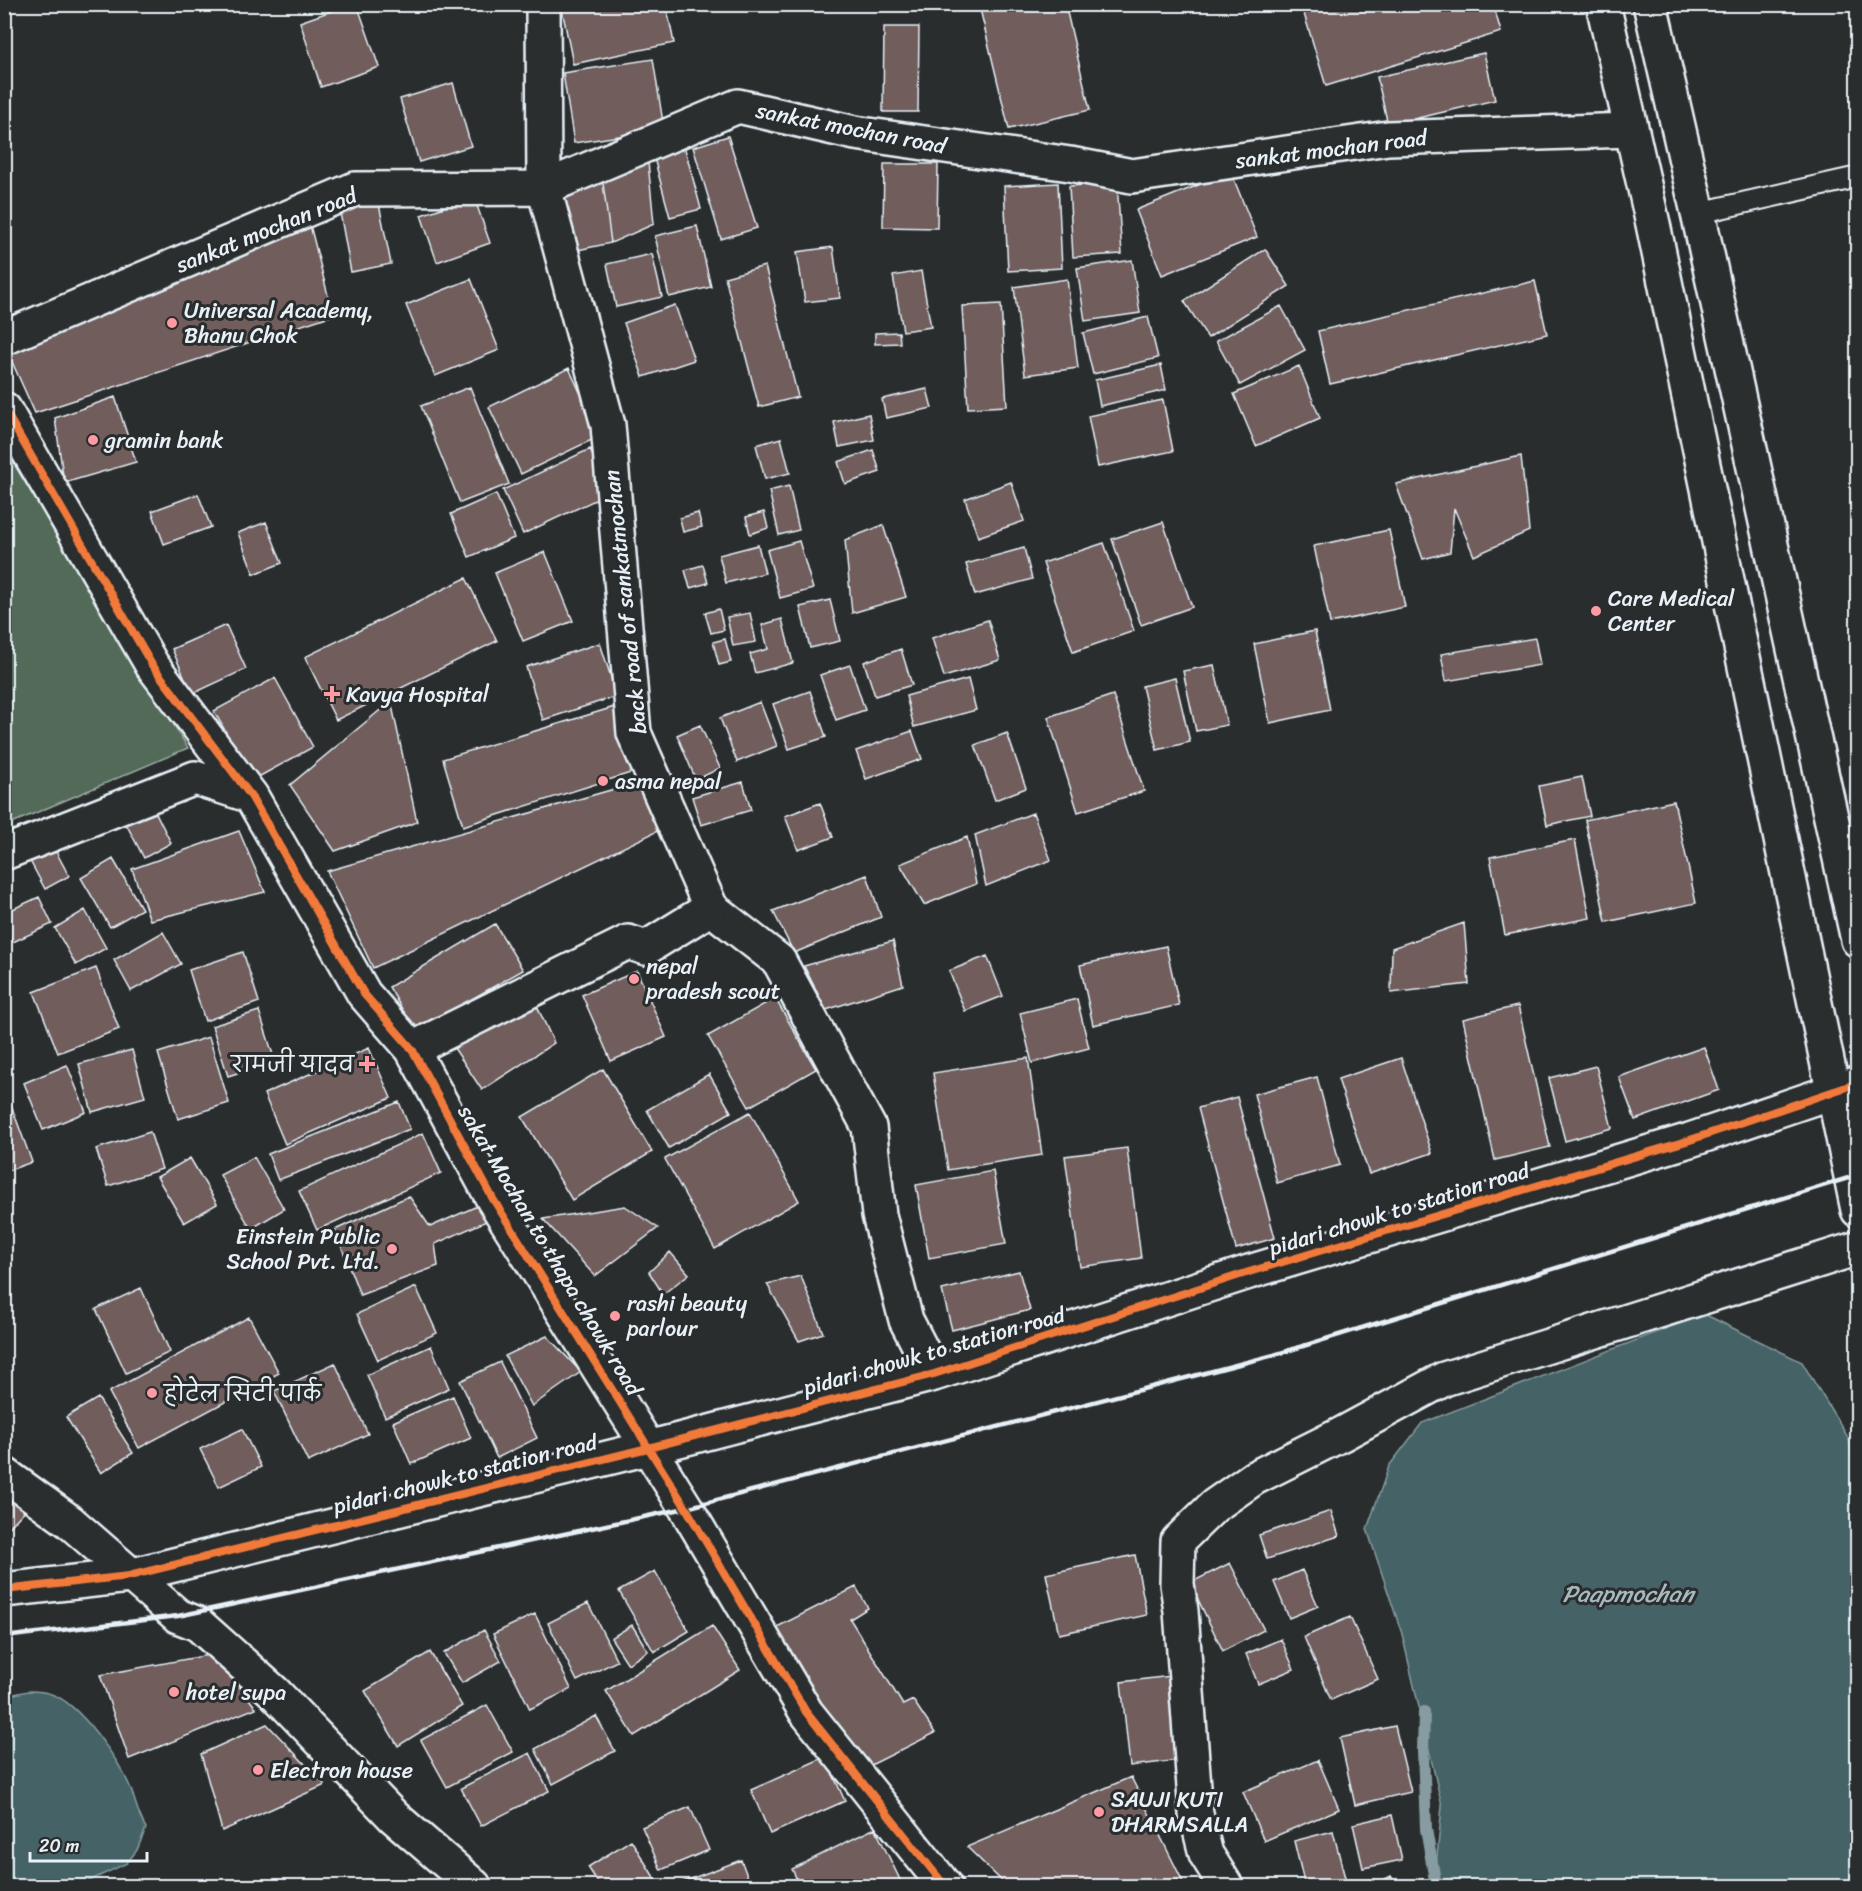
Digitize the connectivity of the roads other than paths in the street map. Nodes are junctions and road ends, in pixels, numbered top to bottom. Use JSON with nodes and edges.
{"nodes":[{"id":1,"x":543,"y":4,"type":"edge"},
{"id":2,"x":1603,"y":4,"type":"edge"},
{"id":3,"x":1650,"y":4,"type":"edge"},
{"id":4,"x":1631,"y":130,"type":"junction"},
{"id":5,"x":1857,"y":177,"type":"edge"},
{"id":6,"x":544,"y":188,"type":"junction"},
{"id":7,"x":1698,"y":213,"type":"junction"},
{"id":8,"x":4,"y":338,"type":"edge"},
{"id":9,"x":4,"y":409,"type":"edge"},
{"id":10,"x":251,"y":796,"type":"junction"},
{"id":11,"x":4,"y":853,"type":"edge"},
{"id":12,"x":711,"y":908,"type":"junction"},
{"id":13,"x":1857,"y":940,"type":"edge"},
{"id":14,"x":412,"y":1049,"type":"junction"},
{"id":15,"x":1845,"y":1087,"type":"edge"},
{"id":16,"x":1857,"y":1210,"type":"edge"},
{"id":17,"x":1857,"y":1248,"type":"edge"},
{"id":18,"x":934,"y":1374,"type":"junction"},
{"id":19,"x":648,"y":1448,"type":"junction"},
{"id":20,"x":4,"y":1474,"type":"edge"},
{"id":21,"x":129,"y":1576,"type":"junction"},
{"id":22,"x":4,"y":1590,"type":"edge"},
{"id":23,"x":474,"y":1887,"type":"edge"},
{"id":24,"x":945,"y":1887,"type":"edge"},
{"id":25,"x":1226,"y":1887,"type":"edge"}],
"edges":[{"from":1,"to":6,"type":"main road","name":"back road of sankatmochan"},
{"from":2,"to":4,"type":"main road"},
{"from":3,"to":7,"type":"main road"},
{"from":4,"to":6,"type":"main road","name":"sankat mochan road"},
{"from":4,"to":15,"type":"main road"},
{"from":5,"to":7,"type":"lane"},
{"from":6,"to":8,"type":"main road","name":"sankat mochan road"},
{"from":6,"to":12,"type":"main road","name":"back road of sankatmochan"},
{"from":7,"to":13,"type":"main road"},
{"from":9,"to":10,"type":"main road","name":"sakat Mochan to thapa chowk road"},
{"from":10,"to":11,"type":"main road"},
{"from":10,"to":14,"type":"main road","name":"sakat Mochan to thapa chowk road"},
{"from":12,"to":14,"type":"main road"},
{"from":12,"to":18,"type":"main road","name":"back road of sankatmochan"},
{"from":14,"to":19,"type":"main road","name":"sakat Mochan to thapa chowk road"},
{"from":15,"to":16,"type":"main road"},
{"from":15,"to":18,"type":"main road","name":"pidari chowk to station road"},
{"from":17,"to":25,"type":"main road"},
{"from":18,"to":19,"type":"main road","name":"pidari chowk to station road"},
{"from":19,"to":21,"type":"main road","name":"pidari chowk to station road"},
{"from":19,"to":24,"type":"main road","name":"sakat Mochan to thapa chowk road"},
{"from":20,"to":21,"type":"main road"},
{"from":21,"to":22,"type":"main road","name":"pidari chowk to station road"},
{"from":21,"to":23,"type":"main road"}]}
